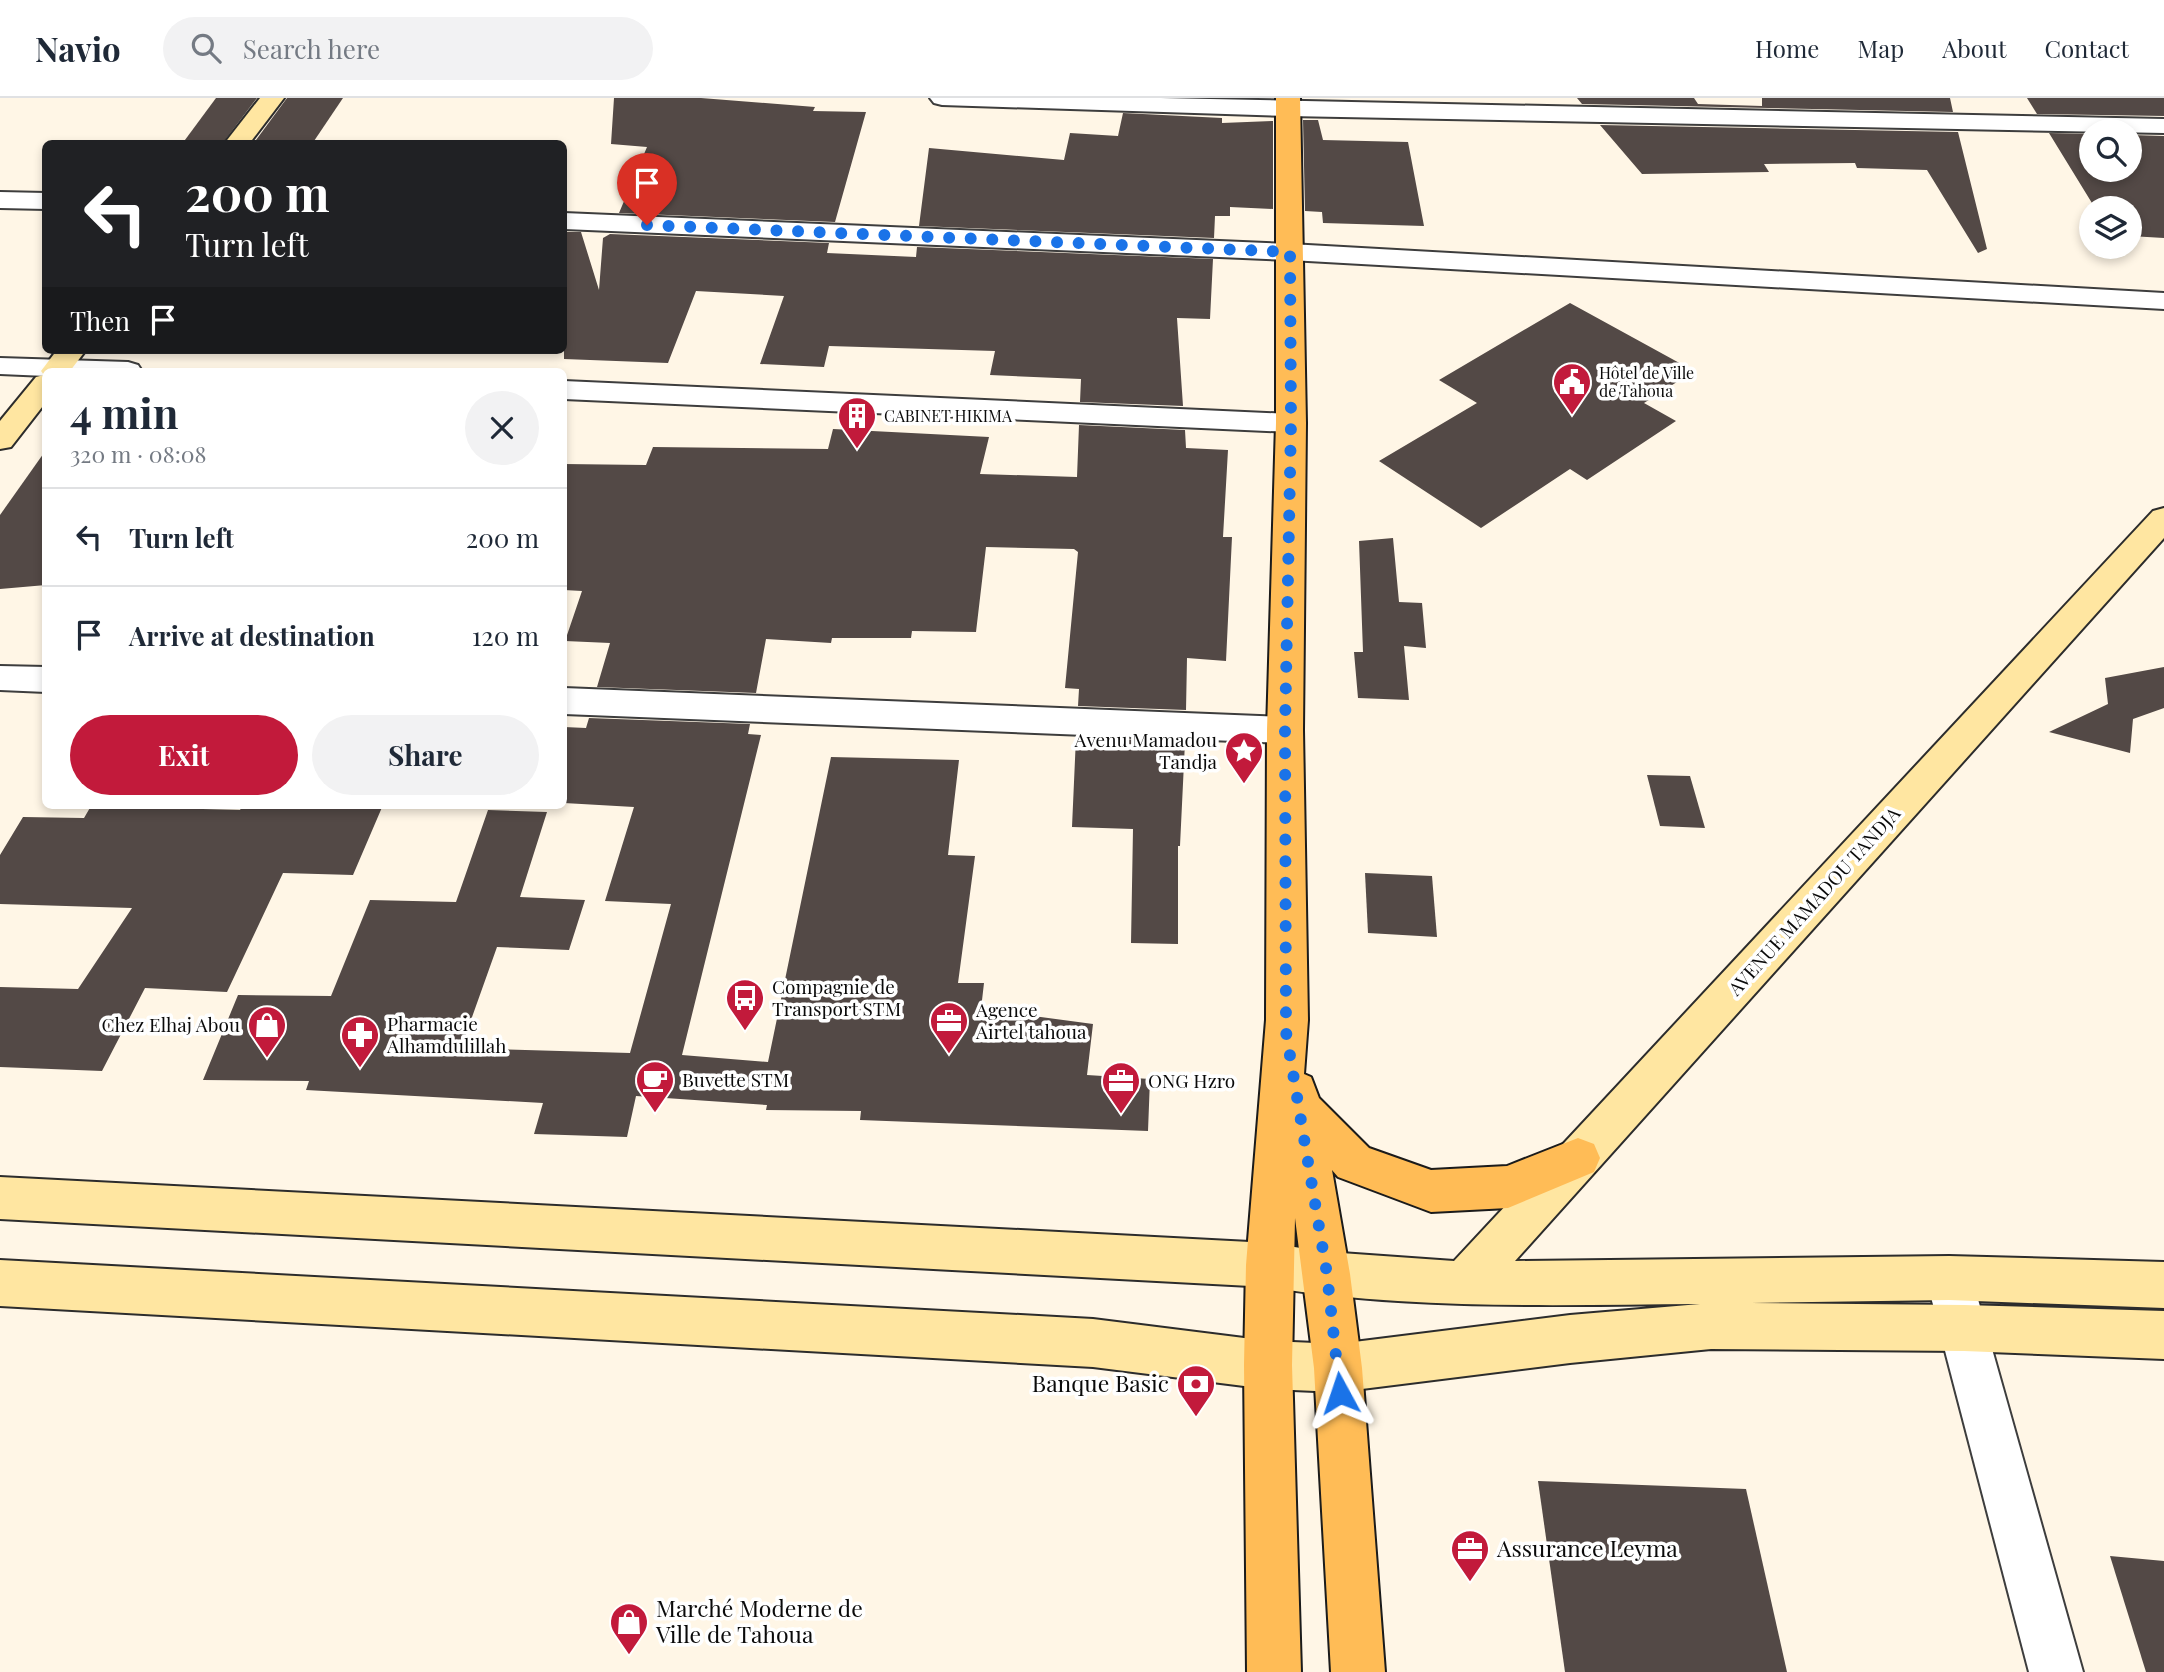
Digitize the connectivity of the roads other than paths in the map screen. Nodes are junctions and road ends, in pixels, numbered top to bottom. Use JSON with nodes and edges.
{"nodes":[{"id":1,"x":272,"y":98,"type":"edge"},
{"id":2,"x":942,"y":98,"type":"edge"},
{"id":3,"x":1288,"y":104,"type":"edge"},
{"id":4,"x":2164,"y":125,"type":"edge"},
{"id":5,"x":239,"y":140,"type":"edge"},
{"id":6,"x":0,"y":200,"type":"edge"},
{"id":7,"x":42,"y":201,"type":"edge"},
{"id":8,"x":567,"y":221,"type":"edge"},
{"id":9,"x":1290,"y":252,"type":"junction"},
{"id":10,"x":2164,"y":301,"type":"edge"},
{"id":11,"x":0,"y":366,"type":"edge"},
{"id":12,"x":58,"y":368,"type":"edge"},
{"id":13,"x":42,"y":388,"type":"edge"},
{"id":14,"x":567,"y":390,"type":"edge"},
{"id":15,"x":1291,"y":423,"type":"junction"},
{"id":16,"x":0,"y":440,"type":"edge"},
{"id":17,"x":2164,"y":518,"type":"edge"},
{"id":18,"x":0,"y":678,"type":"edge"},
{"id":19,"x":42,"y":680,"type":"edge"},
{"id":20,"x":567,"y":701,"type":"edge"},
{"id":21,"x":1285,"y":730,"type":"junction"},
{"id":22,"x":1286,"y":1032,"type":"junction"},
{"id":23,"x":1300,"y":1108,"type":"junction"},
{"id":24,"x":1578,"y":1158,"type":"junction"},
{"id":25,"x":0,"y":1198,"type":"edge"},
{"id":26,"x":1269,"y":1265,"type":"junction"},
{"id":27,"x":1327,"y":1274,"type":"junction"},
{"id":28,"x":1949,"y":1278,"type":"junction"},
{"id":29,"x":0,"y":1283,"type":"edge"},
{"id":30,"x":1464,"y":1284,"type":"junction"},
{"id":31,"x":2164,"y":1285,"type":"edge"},
{"id":32,"x":1964,"y":1328,"type":"junction"},
{"id":33,"x":2164,"y":1335,"type":"edge"},
{"id":34,"x":1268,"y":1365,"type":"junction"},
{"id":35,"x":1338,"y":1368,"type":"junction"},
{"id":36,"x":1274,"y":1672,"type":"edge"},
{"id":37,"x":1358,"y":1672,"type":"edge"},
{"id":38,"x":2056,"y":1672,"type":"edge"}],
"edges":[{"from":1,"to":5,"type":"street"},
{"from":2,"to":3,"type":"street"},
{"from":3,"to":4,"type":"street"},
{"from":3,"to":9,"type":"main road"},
{"from":6,"to":7,"type":"street"},
{"from":8,"to":9,"type":"street"},
{"from":9,"to":10,"type":"street"},
{"from":9,"to":15,"type":"main road"},
{"from":11,"to":12,"type":"street"},
{"from":13,"to":16,"type":"street"},
{"from":14,"to":15,"type":"street"},
{"from":15,"to":21,"type":"main road"},
{"from":17,"to":24,"type":"street","name":"AVENUE MAMADOU TANDJA"},
{"from":18,"to":19,"type":"street"},
{"from":20,"to":21,"type":"street"},
{"from":21,"to":22,"type":"main road"},
{"from":22,"to":23,"type":"main road"},
{"from":22,"to":26,"type":"main road"},
{"from":23,"to":24,"type":"main road"},
{"from":23,"to":27,"type":"main road"},
{"from":24,"to":30,"type":"street","name":"AVENUE MAMADOU TANDJA"},
{"from":25,"to":26,"type":"street"},
{"from":26,"to":27,"type":"street"},
{"from":26,"to":34,"type":"main road"},
{"from":27,"to":30,"type":"street"},
{"from":27,"to":35,"type":"main road"},
{"from":28,"to":30,"type":"street"},
{"from":28,"to":31,"type":"street"},
{"from":28,"to":32,"type":"street"},
{"from":29,"to":34,"type":"street"},
{"from":32,"to":33,"type":"street"},
{"from":32,"to":35,"type":"street"},
{"from":32,"to":38,"type":"street"},
{"from":34,"to":35,"type":"street"},
{"from":34,"to":36,"type":"main road"},
{"from":35,"to":37,"type":"main road"}]}
